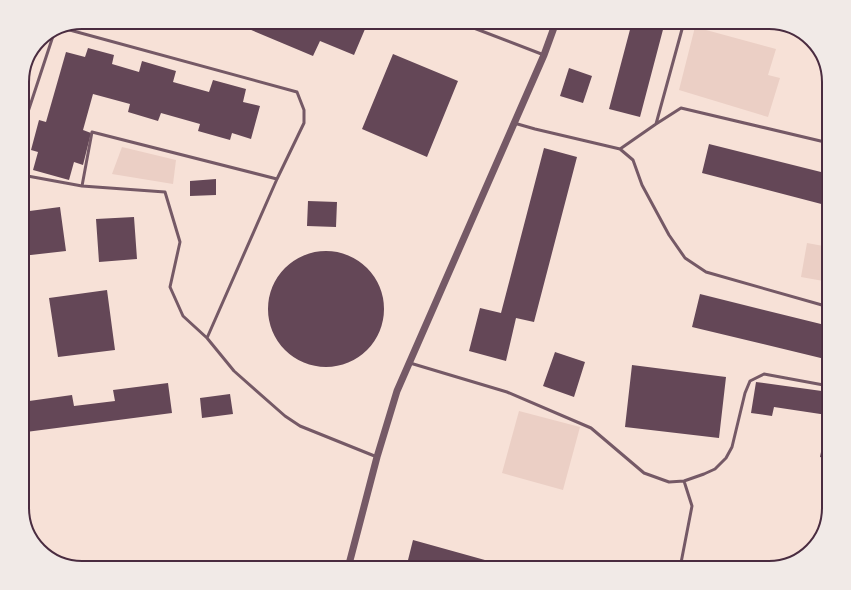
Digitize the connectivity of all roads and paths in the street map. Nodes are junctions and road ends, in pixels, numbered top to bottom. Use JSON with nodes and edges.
{"nodes":[{"id":1,"x":476,"y":29,"type":"edge"},
{"id":2,"x":553,"y":29,"type":"edge"},
{"id":3,"x":682,"y":29,"type":"edge"},
{"id":4,"x":71,"y":30,"type":"edge"},
{"id":5,"x":53,"y":38,"type":"edge"},
{"id":6,"x":544,"y":55,"type":"junction"},
{"id":7,"x":29,"y":109,"type":"edge"},
{"id":8,"x":514,"y":123,"type":"junction"},
{"id":9,"x":656,"y":124,"type":"junction"},
{"id":10,"x":822,"y":141,"type":"edge"},
{"id":11,"x":620,"y":149,"type":"junction"},
{"id":12,"x":29,"y":176,"type":"edge"},
{"id":13,"x":277,"y":179,"type":"junction"},
{"id":14,"x":82,"y":186,"type":"junction"},
{"id":15,"x":822,"y":305,"type":"edge"},
{"id":16,"x":207,"y":338,"type":"junction"},
{"id":17,"x":409,"y":363,"type":"junction"},
{"id":18,"x":822,"y":385,"type":"edge"},
{"id":19,"x":377,"y":457,"type":"junction"},
{"id":20,"x":684,"y":481,"type":"junction"},
{"id":21,"x":350,"y":561,"type":"edge"},
{"id":22,"x":681,"y":561,"type":"edge"}],
"edges":[{"from":1,"to":6,"type":"lane"},
{"from":2,"to":6,"type":"street"},
{"from":3,"to":9,"type":"lane"},
{"from":4,"to":13,"type":"lane"},
{"from":5,"to":7,"type":"lane"},
{"from":6,"to":8,"type":"street"},
{"from":8,"to":11,"type":"lane"},
{"from":8,"to":17,"type":"street"},
{"from":9,"to":10,"type":"lane"},
{"from":9,"to":11,"type":"lane"},
{"from":11,"to":15,"type":"lane"},
{"from":12,"to":14,"type":"lane"},
{"from":13,"to":14,"type":"lane"},
{"from":13,"to":16,"type":"lane"},
{"from":14,"to":16,"type":"lane"},
{"from":16,"to":19,"type":"lane"},
{"from":17,"to":19,"type":"street"},
{"from":17,"to":20,"type":"lane"},
{"from":18,"to":20,"type":"lane"},
{"from":19,"to":21,"type":"street"},
{"from":20,"to":22,"type":"lane"}]}
